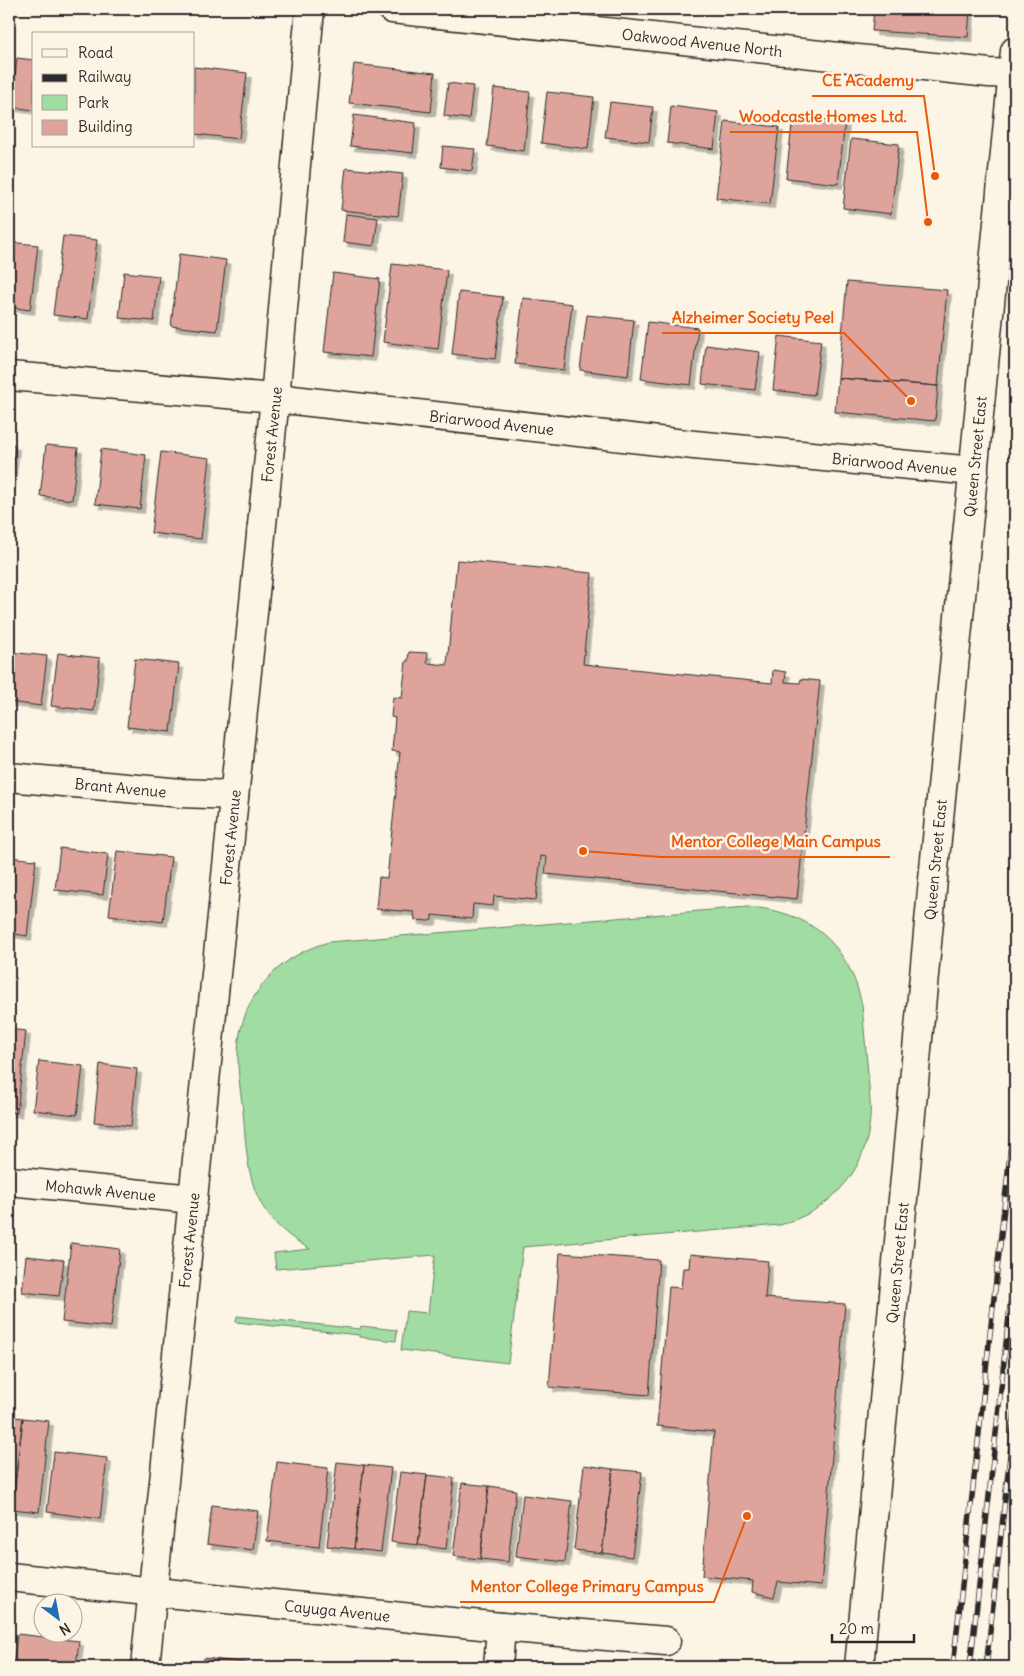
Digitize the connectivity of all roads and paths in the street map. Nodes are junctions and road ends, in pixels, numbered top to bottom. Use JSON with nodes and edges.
{"nodes":[{"id":1,"x":310,"y":9,"type":"edge"},
{"id":2,"x":392,"y":9,"type":"edge"},
{"id":3,"x":1014,"y":63,"type":"edge"},
{"id":4,"x":9,"y":376,"type":"edge"},
{"id":5,"x":275,"y":398,"type":"junction"},
{"id":6,"x":974,"y":471,"type":"junction"},
{"id":7,"x":9,"y":777,"type":"edge"},
{"id":8,"x":234,"y":795,"type":"junction"},
{"id":9,"x":9,"y":1181,"type":"edge"},
{"id":10,"x":193,"y":1199,"type":"junction"},
{"id":11,"x":9,"y":1577,"type":"edge"},
{"id":12,"x":153,"y":1592,"type":"junction"},
{"id":13,"x":501,"y":1627,"type":"junction"},
{"id":14,"x":666,"y":1641,"type":"dead end"},
{"id":15,"x":145,"y":1667,"type":"edge"},
{"id":16,"x":498,"y":1667,"type":"edge"},
{"id":17,"x":859,"y":1667,"type":"edge"}],
"edges":[{"from":1,"to":5,"type":"street","name":"Forest Avenue"},
{"from":2,"to":3,"type":"street","name":"Oakwood Avenue North"},
{"from":3,"to":6,"type":"street","name":"Queen Street East"},
{"from":4,"to":5,"type":"street","name":"Briarwood Avenue"},
{"from":5,"to":6,"type":"street","name":"Briarwood Avenue"},
{"from":5,"to":8,"type":"street","name":"Forest Avenue"},
{"from":6,"to":17,"type":"street","name":"Queen Street East"},
{"from":7,"to":8,"type":"street","name":"Brant Avenue"},
{"from":8,"to":10,"type":"street","name":"Forest Avenue"},
{"from":9,"to":10,"type":"street","name":"Mohawk Avenue"},
{"from":10,"to":12,"type":"street","name":"Forest Avenue"},
{"from":11,"to":12,"type":"street","name":"Cayuga Avenue"},
{"from":12,"to":13,"type":"street","name":"Cayuga Avenue"},
{"from":12,"to":15,"type":"street","name":"Forest Avenue"},
{"from":13,"to":14,"type":"street","name":"Cayuga Avenue"},
{"from":13,"to":16,"type":"street"}]}
